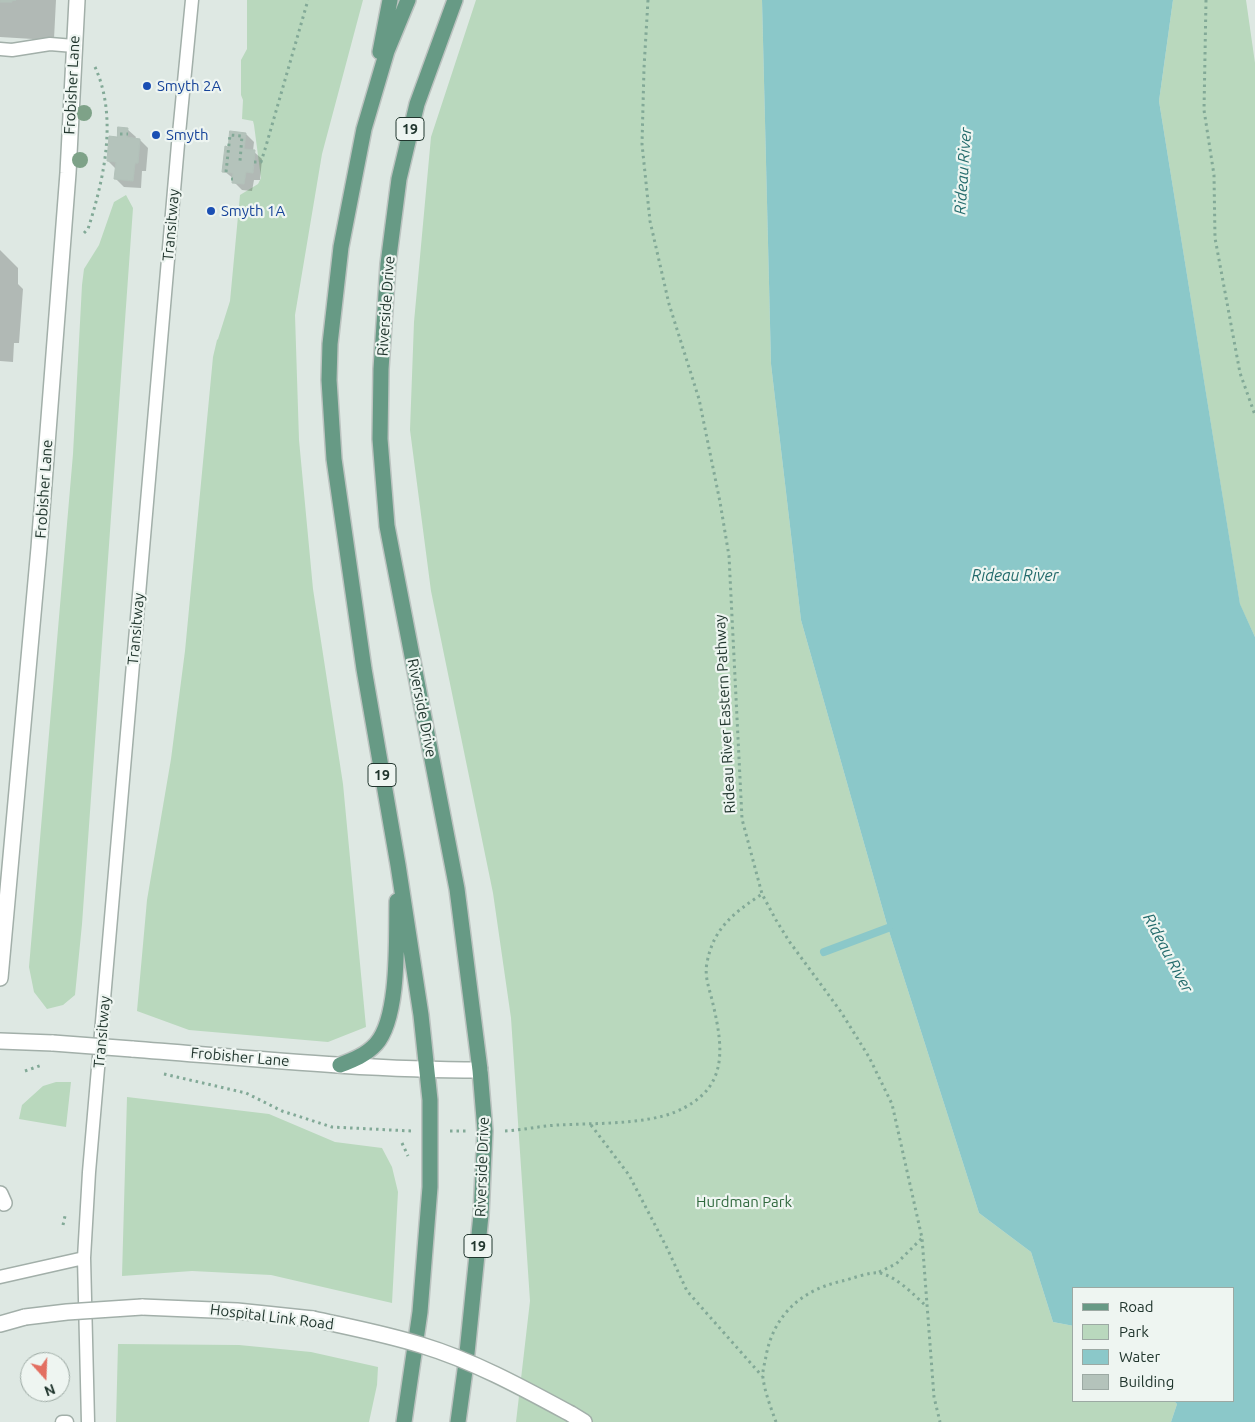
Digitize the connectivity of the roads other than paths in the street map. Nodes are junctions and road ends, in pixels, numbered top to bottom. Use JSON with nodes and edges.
{"nodes":[{"id":1,"x":77,"y":0,"type":"edge"},
{"id":2,"x":192,"y":0,"type":"edge"},
{"id":3,"x":390,"y":0,"type":"edge"},
{"id":4,"x":408,"y":0,"type":"edge"},
{"id":5,"x":455,"y":0,"type":"edge"},
{"id":6,"x":74,"y":46,"type":"junction"},
{"id":7,"x":0,"y":49,"type":"edge"},
{"id":8,"x":364,"y":129,"type":"junction"},
{"id":9,"x":398,"y":865,"type":"junction"},
{"id":10,"x":0,"y":978,"type":"edge"},
{"id":11,"x":0,"y":1041,"type":"edge"},
{"id":12,"x":340,"y":1065,"type":"junction"},
{"id":13,"x":427,"y":1070,"type":"junction"},
{"id":14,"x":480,"y":1070,"type":"junction"},
{"id":15,"x":84,"y":1258,"type":"junction"},
{"id":16,"x":0,"y":1277,"type":"edge"},
{"id":17,"x":0,"y":1324,"type":"edge"},
{"id":18,"x":578,"y":1418,"type":"edge"},
{"id":19,"x":62,"y":1422,"type":"edge"},
{"id":20,"x":67,"y":1422,"type":"edge"},
{"id":21,"x":88,"y":1422,"type":"edge"},
{"id":22,"x":404,"y":1422,"type":"edge"},
{"id":23,"x":458,"y":1422,"type":"edge"}],
"edges":[{"from":1,"to":6,"type":"street","name":"Frobisher Lane"},
{"from":2,"to":15,"type":"lane","name":"Transitway"},
{"from":3,"to":8,"type":"main road"},
{"from":4,"to":8,"type":"main road","number":"19"},
{"from":5,"to":14,"type":"main road","name":"Riverside Drive","number":"19"},
{"from":6,"to":7,"type":"lane"},
{"from":6,"to":10,"type":"street","name":"Frobisher Lane"},
{"from":8,"to":9,"type":"main road","number":"19"},
{"from":9,"to":12,"type":"main road"},
{"from":9,"to":13,"type":"main road","number":"19"},
{"from":11,"to":12,"type":"street","name":"Frobisher Lane","bridge":true},
{"from":12,"to":13,"type":"street","name":"Frobisher Lane"},
{"from":13,"to":14,"type":"street","name":"Frobisher Lane"},
{"from":13,"to":22,"type":"main road","number":"19"},
{"from":14,"to":23,"type":"main road","name":"Riverside Drive","number":"19"},
{"from":15,"to":16,"type":"lane"},
{"from":15,"to":21,"type":"lane","name":"Transitway"},
{"from":17,"to":18,"type":"street","name":"Hospital Link Road","bridge":true},
{"from":19,"to":20,"type":"lane"}]}
